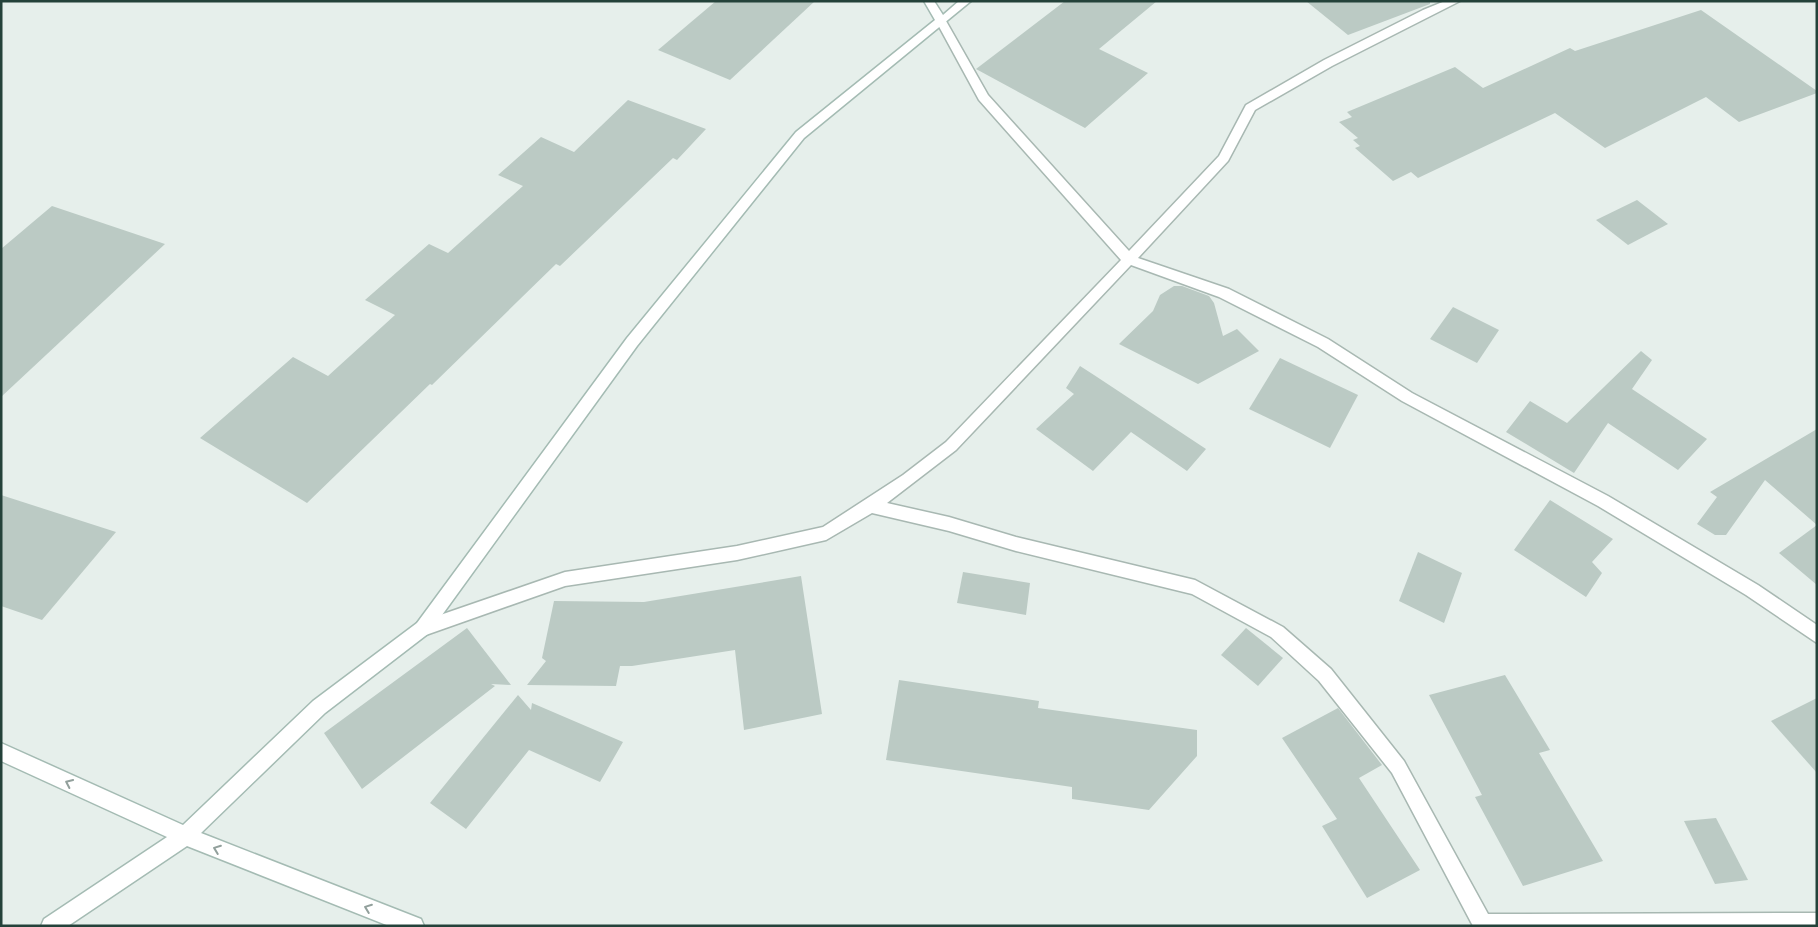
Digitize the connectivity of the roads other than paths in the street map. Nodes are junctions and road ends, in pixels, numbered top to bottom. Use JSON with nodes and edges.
{"nodes":[{"id":1,"x":930,"y":1,"type":"edge"},
{"id":2,"x":966,"y":1,"type":"edge"},
{"id":3,"x":1454,"y":1,"type":"edge"},
{"id":4,"x":940,"y":21,"type":"junction"},
{"id":5,"x":1128,"y":259,"type":"junction"},
{"id":6,"x":870,"y":506,"type":"junction"},
{"id":7,"x":423,"y":628,"type":"junction"},
{"id":8,"x":1817,"y":635,"type":"edge"},
{"id":9,"x":1,"y":752,"type":"edge"},
{"id":10,"x":185,"y":836,"type":"junction"},
{"id":11,"x":1817,"y":923,"type":"edge"},
{"id":12,"x":1484,"y":925,"type":"edge"},
{"id":13,"x":51,"y":926,"type":"edge"},
{"id":14,"x":414,"y":926,"type":"edge"}],
"edges":[{"from":1,"to":4,"type":"street"},
{"from":2,"to":4,"type":"street"},
{"from":3,"to":5,"type":"street"},
{"from":4,"to":5,"type":"street"},
{"from":4,"to":7,"type":"street"},
{"from":5,"to":6,"type":"street"},
{"from":5,"to":8,"type":"street"},
{"from":6,"to":7,"type":"street"},
{"from":6,"to":12,"type":"street"},
{"from":7,"to":10,"type":"street"},
{"from":10,"to":9,"type":"street","one_way":true},
{"from":10,"to":13,"type":"street"},
{"from":14,"to":10,"type":"street","one_way":true},
{"from":11,"to":12,"type":"street"}]}
